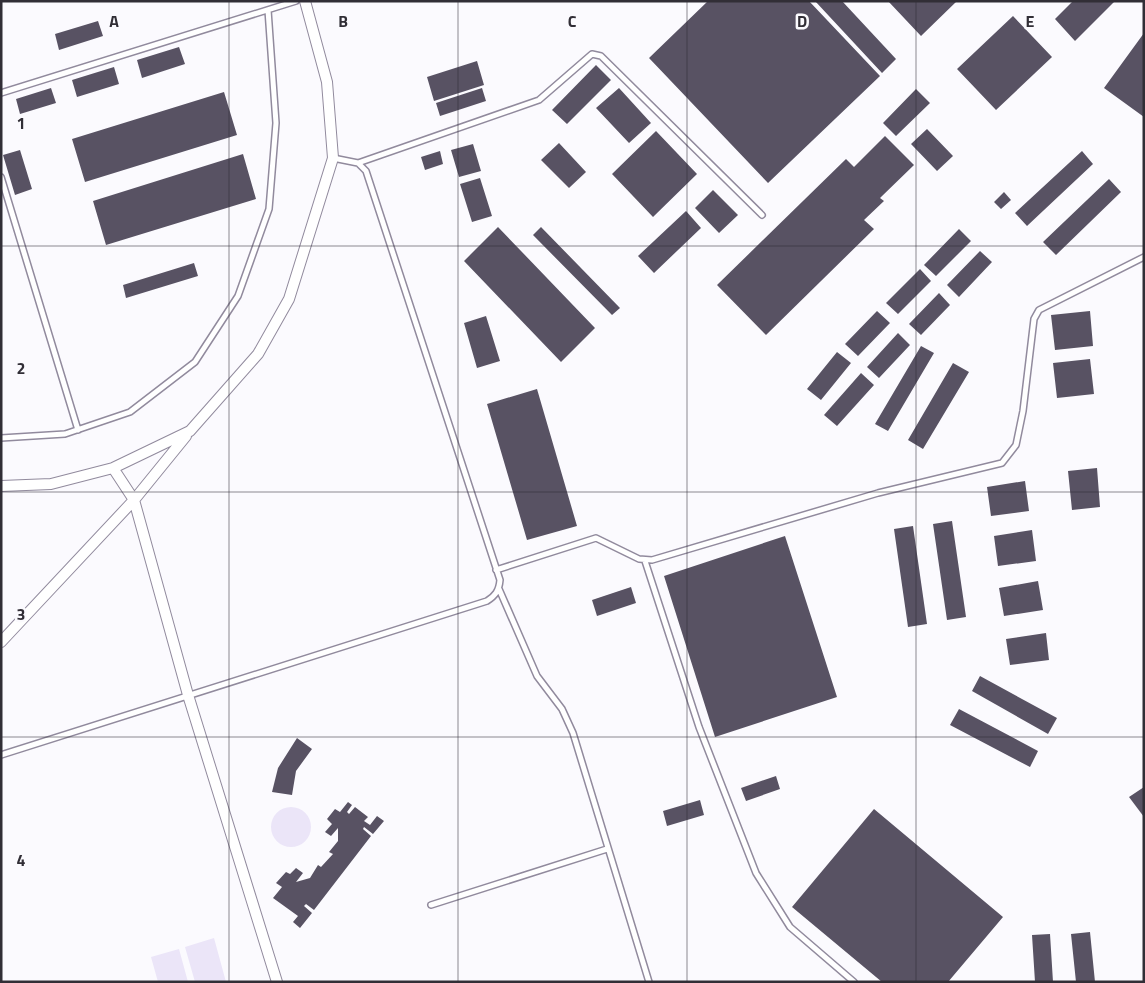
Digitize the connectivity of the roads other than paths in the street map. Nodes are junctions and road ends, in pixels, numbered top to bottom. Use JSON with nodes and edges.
{"nodes":[{"id":1,"x":296,"y":1,"type":"edge"},
{"id":2,"x":306,"y":1,"type":"edge"},
{"id":3,"x":268,"y":10,"type":"junction"},
{"id":4,"x":1,"y":93,"type":"edge"},
{"id":5,"x":333,"y":158,"type":"junction"},
{"id":6,"x":358,"y":163,"type":"junction"},
{"id":7,"x":1,"y":177,"type":"edge"},
{"id":8,"x":762,"y":216,"type":"dead end"},
{"id":9,"x":1144,"y":256,"type":"edge"},
{"id":10,"x":78,"y":430,"type":"junction"},
{"id":11,"x":190,"y":431,"type":"junction"},
{"id":12,"x":1,"y":438,"type":"edge"},
{"id":13,"x":113,"y":468,"type":"junction"},
{"id":14,"x":1,"y":486,"type":"edge"},
{"id":15,"x":134,"y":500,"type":"junction"},
{"id":16,"x":646,"y":561,"type":"junction"},
{"id":17,"x":496,"y":570,"type":"junction"},
{"id":18,"x":499,"y":589,"type":"junction"},
{"id":19,"x":1,"y":642,"type":"edge"},
{"id":20,"x":188,"y":695,"type":"junction"},
{"id":21,"x":1,"y":755,"type":"edge"},
{"id":22,"x":608,"y":848,"type":"junction"},
{"id":23,"x":431,"y":905,"type":"dead end"},
{"id":24,"x":277,"y":982,"type":"edge"},
{"id":25,"x":649,"y":982,"type":"edge"},
{"id":26,"x":854,"y":982,"type":"edge"}],
"edges":[{"from":1,"to":3,"type":"lane"},
{"from":2,"to":5,"type":"street"},
{"from":3,"to":4,"type":"lane"},
{"from":3,"to":10,"type":"lane"},
{"from":5,"to":6,"type":"lane"},
{"from":5,"to":11,"type":"street"},
{"from":6,"to":8,"type":"lane"},
{"from":6,"to":17,"type":"lane"},
{"from":7,"to":10,"type":"lane"},
{"from":9,"to":16,"type":"lane"},
{"from":10,"to":12,"type":"lane"},
{"from":11,"to":13,"type":"street"},
{"from":11,"to":15,"type":"street"},
{"from":13,"to":14,"type":"street"},
{"from":13,"to":15,"type":"street"},
{"from":15,"to":19,"type":"street"},
{"from":15,"to":20,"type":"street"},
{"from":16,"to":17,"type":"lane"},
{"from":16,"to":26,"type":"lane"},
{"from":17,"to":18,"type":"lane"},
{"from":18,"to":20,"type":"lane"},
{"from":18,"to":22,"type":"lane"},
{"from":20,"to":21,"type":"lane"},
{"from":20,"to":24,"type":"street"},
{"from":22,"to":23,"type":"lane"},
{"from":22,"to":25,"type":"lane"}]}
